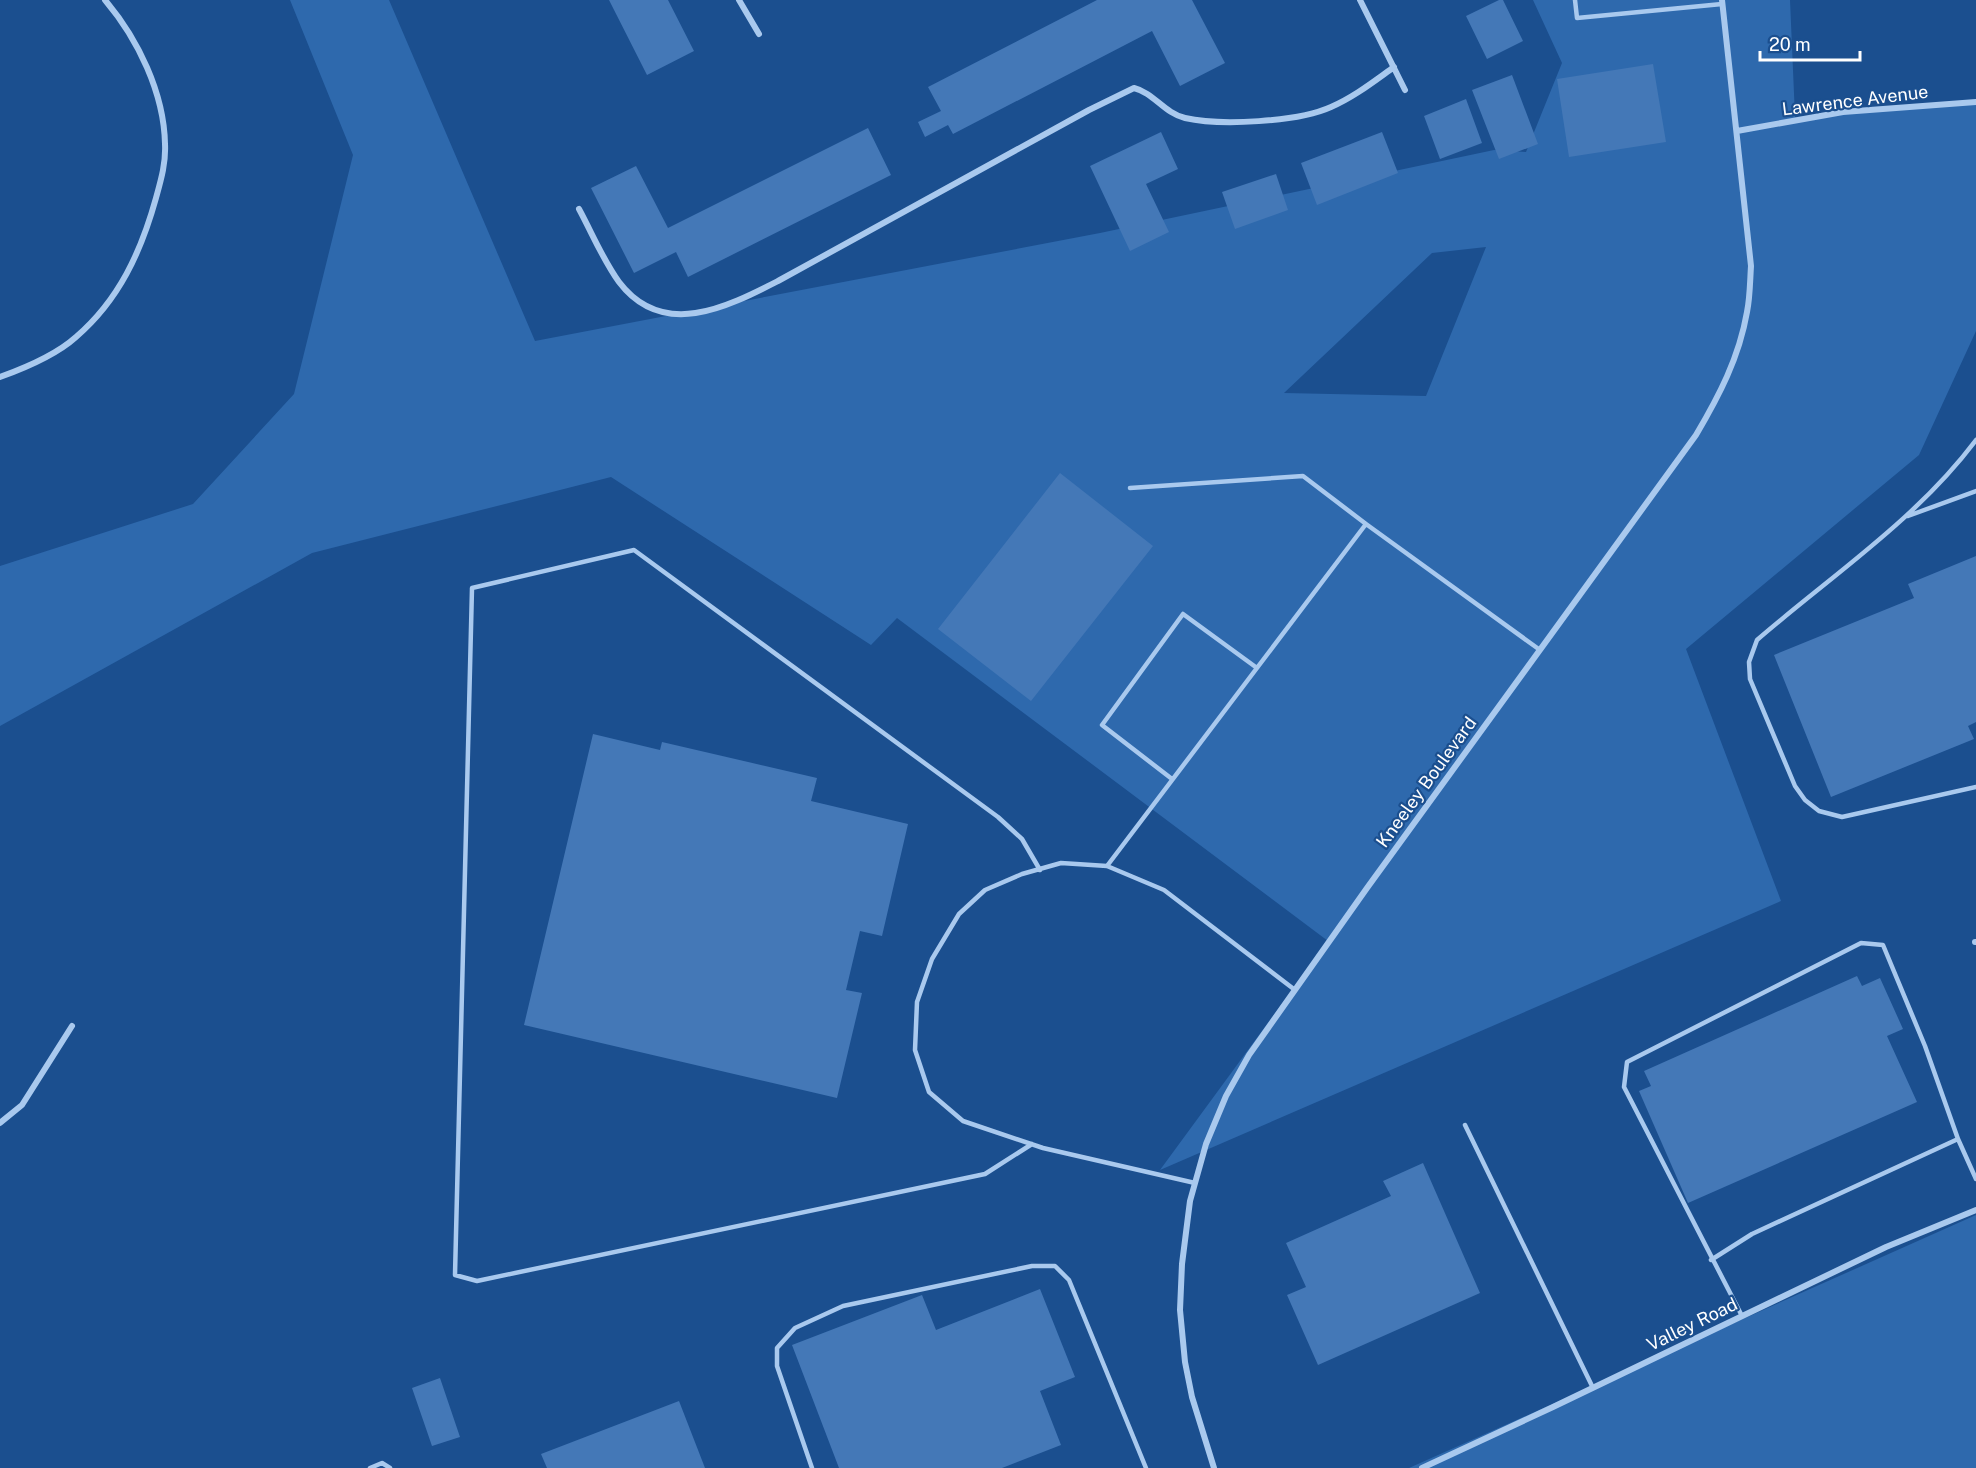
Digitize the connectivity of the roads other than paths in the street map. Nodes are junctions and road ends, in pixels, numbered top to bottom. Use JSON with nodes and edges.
{"nodes":[{"id":1,"x":105,"y":0,"type":"edge"},
{"id":2,"x":739,"y":0,"type":"edge"},
{"id":3,"x":1360,"y":0,"type":"edge"},
{"id":4,"x":1575,"y":0,"type":"edge"},
{"id":5,"x":1722,"y":2,"type":"edge"},
{"id":6,"x":759,"y":34,"type":"dead end"},
{"id":7,"x":1394,"y":68,"type":"junction"},
{"id":8,"x":1405,"y":90,"type":"dead end"},
{"id":9,"x":1976,"y":102,"type":"edge"},
{"id":10,"x":1737,"y":131,"type":"junction"},
{"id":11,"x":579,"y":209,"type":"dead end"},
{"id":12,"x":0,"y":377,"type":"edge"},
{"id":13,"x":1976,"y":440,"type":"edge"},
{"id":14,"x":1130,"y":488,"type":"dead end"},
{"id":15,"x":1976,"y":491,"type":"edge"},
{"id":16,"x":1906,"y":517,"type":"junction"},
{"id":17,"x":1366,"y":524,"type":"junction"},
{"id":18,"x":1540,"y":650,"type":"junction"},
{"id":19,"x":1257,"y":668,"type":"junction"},
{"id":20,"x":1172,"y":779,"type":"junction"},
{"id":21,"x":1976,"y":787,"type":"edge"},
{"id":22,"x":1107,"y":866,"type":"junction"},
{"id":23,"x":1040,"y":870,"type":"junction"},
{"id":24,"x":1295,"y":990,"type":"junction"},
{"id":25,"x":72,"y":1026,"type":"dead end"},
{"id":26,"x":0,"y":1123,"type":"edge"},
{"id":27,"x":1465,"y":1125,"type":"dead end"},
{"id":28,"x":1958,"y":1139,"type":"junction"},
{"id":29,"x":1032,"y":1144,"type":"junction"},
{"id":30,"x":1976,"y":1179,"type":"edge"},
{"id":31,"x":1195,"y":1183,"type":"junction"},
{"id":32,"x":1976,"y":1210,"type":"edge"},
{"id":33,"x":1711,"y":1260,"type":"junction"},
{"id":34,"x":1742,"y":1316,"type":"junction"},
{"id":35,"x":1593,"y":1388,"type":"junction"},
{"id":36,"x":370,"y":1468,"type":"edge"},
{"id":37,"x":390,"y":1468,"type":"edge"},
{"id":38,"x":812,"y":1468,"type":"edge"},
{"id":39,"x":1146,"y":1468,"type":"edge"},
{"id":40,"x":1214,"y":1468,"type":"edge"},
{"id":41,"x":1422,"y":1468,"type":"edge"}],
"edges":[{"from":1,"to":12,"type":"street"},
{"from":2,"to":6,"type":"street"},
{"from":3,"to":7,"type":"street"},
{"from":4,"to":5,"type":"lane"},
{"from":5,"to":10,"type":"street","name":"Kneeley Boulevard"},
{"from":7,"to":8,"type":"street"},
{"from":7,"to":11,"type":"street"},
{"from":9,"to":10,"type":"street","name":"Lawrence Avenue"},
{"from":10,"to":18,"type":"street","name":"Kneeley Boulevard"},
{"from":13,"to":16,"type":"lane"},
{"from":14,"to":17,"type":"lane"},
{"from":15,"to":16,"type":"lane"},
{"from":16,"to":21,"type":"lane"},
{"from":17,"to":18,"type":"lane"},
{"from":17,"to":19,"type":"lane"},
{"from":18,"to":24,"type":"street","name":"Kneeley Boulevard"},
{"from":19,"to":20,"type":"lane"},
{"from":19,"to":20,"type":"lane"},
{"from":20,"to":22,"type":"lane"},
{"from":22,"to":23,"type":"lane"},
{"from":22,"to":24,"type":"lane"},
{"from":23,"to":29,"type":"lane"},
{"from":23,"to":29,"type":"lane"},
{"from":24,"to":31,"type":"street","name":"Kneeley Boulevard"},
{"from":25,"to":26,"type":"street"},
{"from":27,"to":35,"type":"lane"},
{"from":28,"to":30,"type":"lane"},
{"from":28,"to":33,"type":"lane"},
{"from":28,"to":33,"type":"lane"},
{"from":29,"to":31,"type":"lane"},
{"from":31,"to":40,"type":"street","name":"Kneeley Boulevard"},
{"from":32,"to":34,"type":"street","name":"Valley Road"},
{"from":33,"to":34,"type":"lane"},
{"from":34,"to":35,"type":"street","name":"Valley Road"},
{"from":35,"to":41,"type":"street","name":"Valley Road"},
{"from":36,"to":37,"type":"lane"},
{"from":38,"to":39,"type":"lane"}]}
